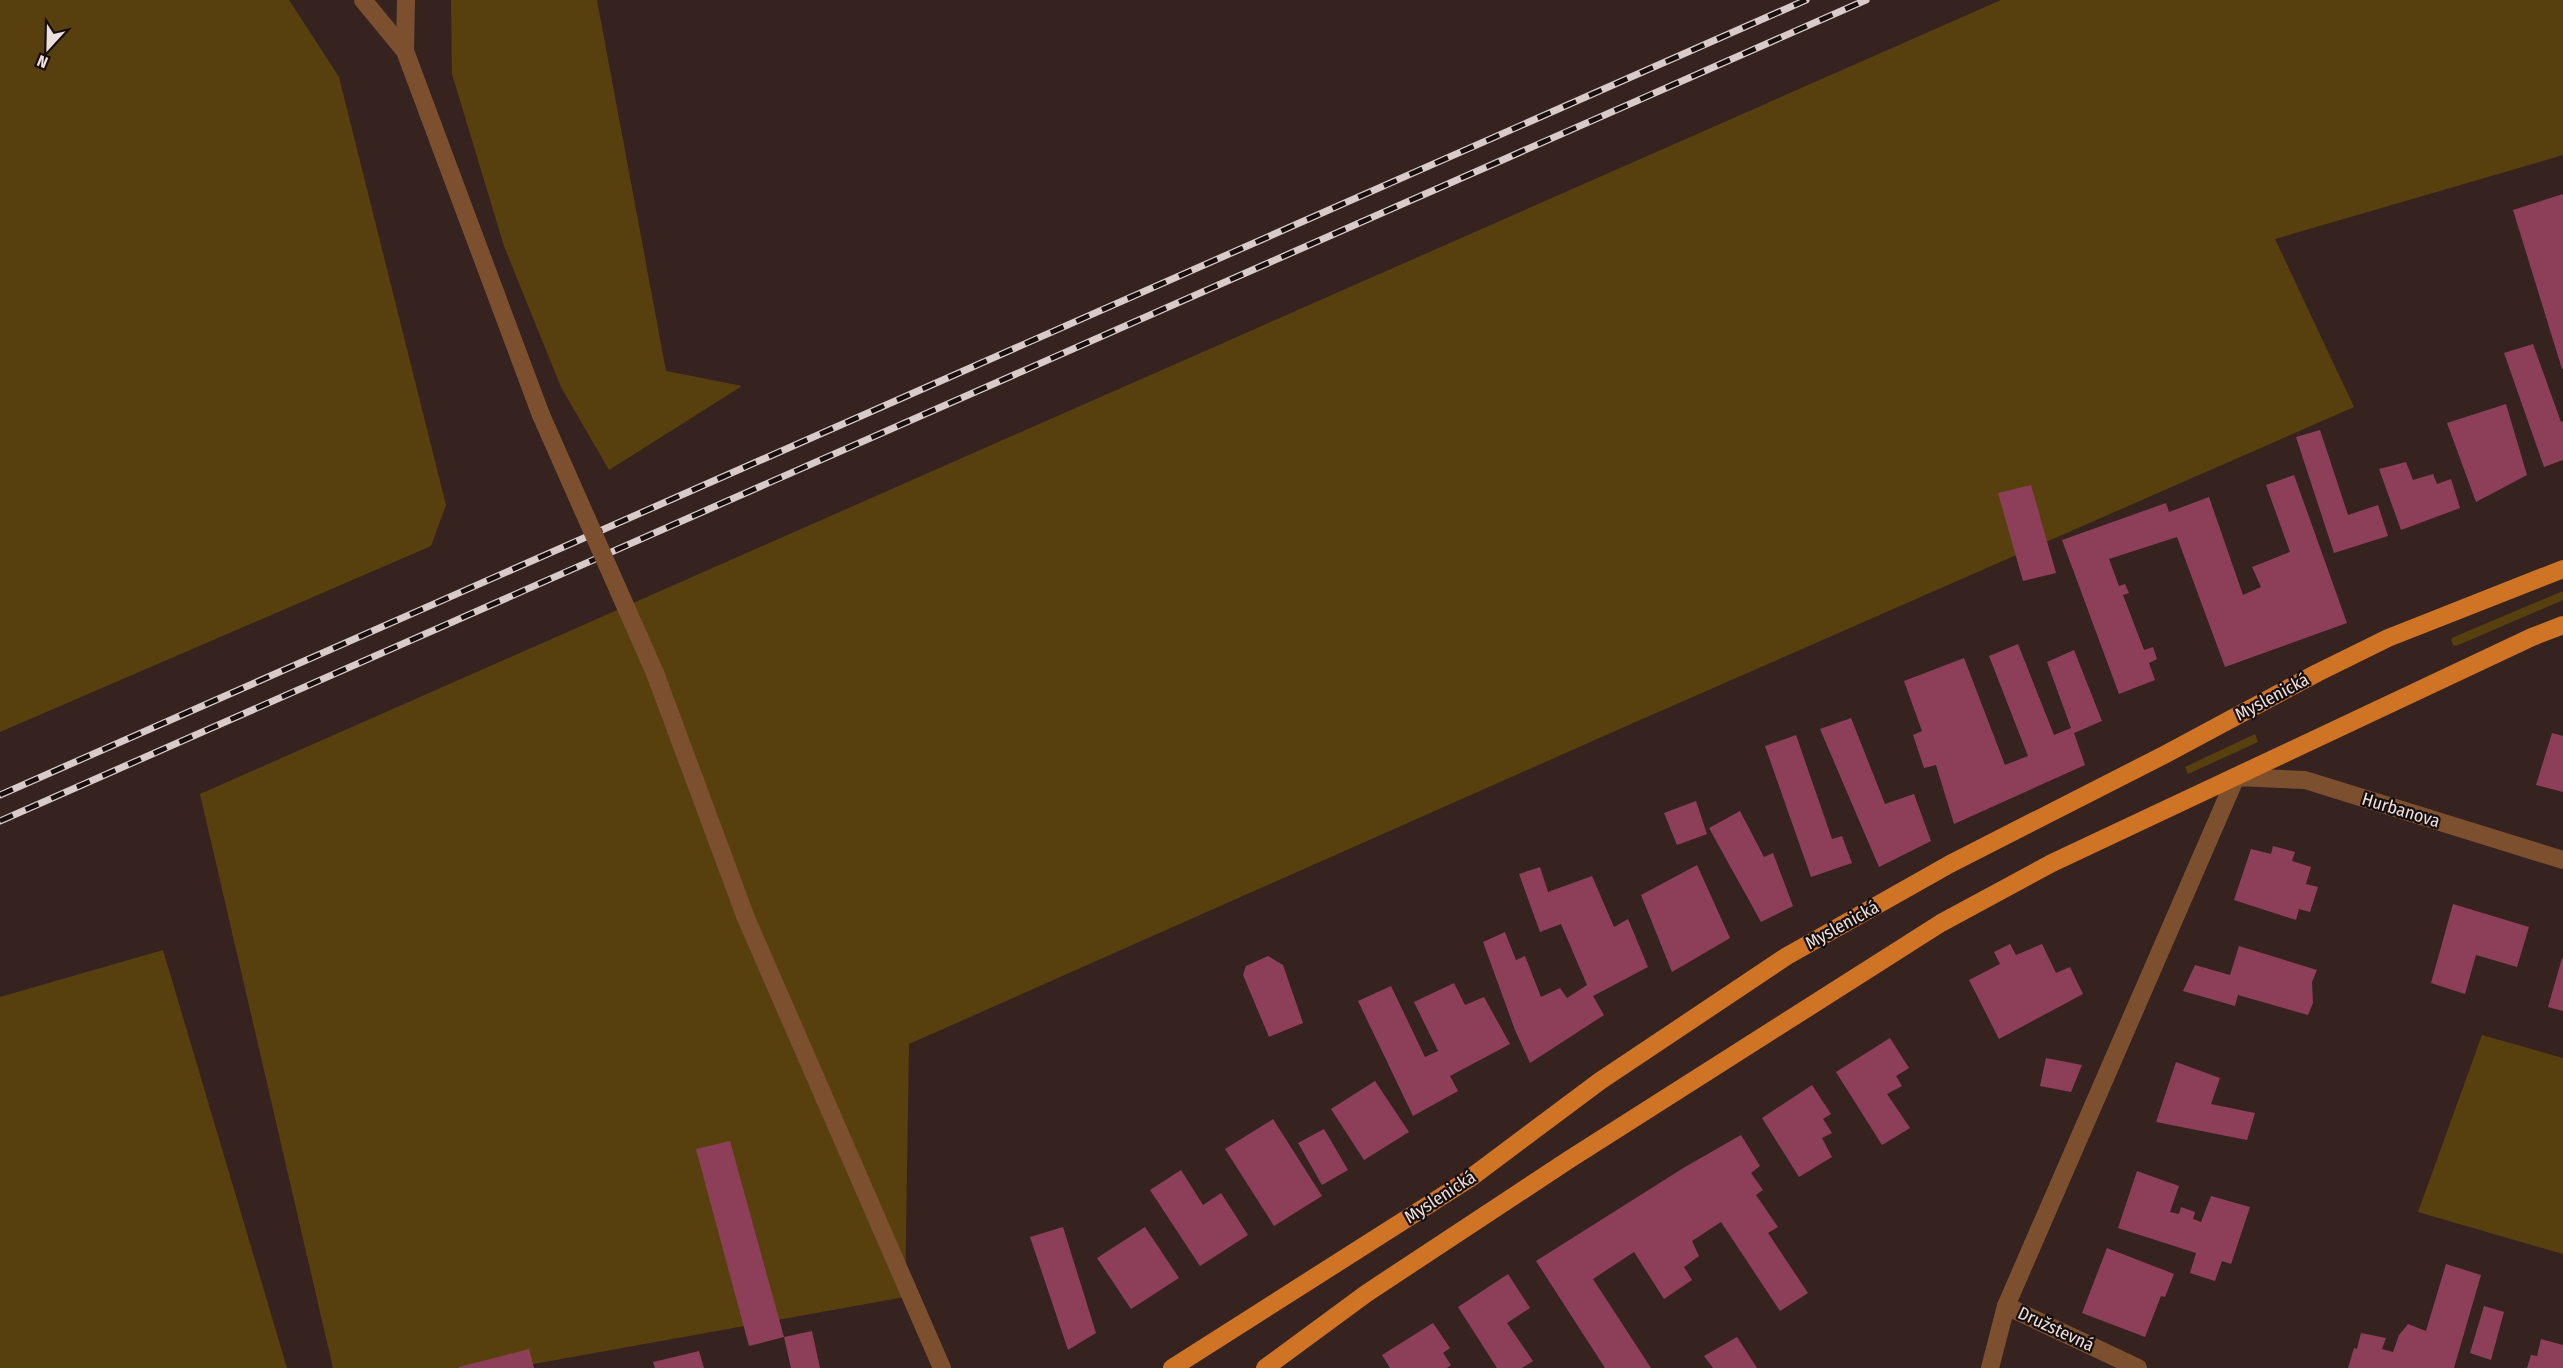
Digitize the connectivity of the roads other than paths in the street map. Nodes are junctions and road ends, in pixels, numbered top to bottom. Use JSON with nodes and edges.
{"nodes":[{"id":1,"x":363,"y":0,"type":"edge"},
{"id":2,"x":406,"y":0,"type":"edge"},
{"id":3,"x":405,"y":51,"type":"junction"},
{"id":4,"x":2563,"y":569,"type":"edge"},
{"id":5,"x":2563,"y":625,"type":"edge"},
{"id":6,"x":2236,"y":777,"type":"junction"},
{"id":7,"x":2563,"y":860,"type":"edge"},
{"id":8,"x":2006,"y":1306,"type":"junction"},
{"id":9,"x":942,"y":1368,"type":"edge"},
{"id":10,"x":1172,"y":1368,"type":"edge"},
{"id":11,"x":1265,"y":1368,"type":"edge"},
{"id":12,"x":1990,"y":1368,"type":"edge"},
{"id":13,"x":2138,"y":1368,"type":"edge"}],
"edges":[{"from":1,"to":3,"type":"street"},
{"from":2,"to":3,"type":"street"},
{"from":3,"to":9,"type":"street","bridge":true},
{"from":4,"to":10,"type":"main road","name":"Myslenická"},
{"from":5,"to":6,"type":"main road"},
{"from":6,"to":7,"type":"street","name":"Hurbanova"},
{"from":6,"to":8,"type":"street"},
{"from":6,"to":11,"type":"main road"},
{"from":8,"to":12,"type":"street"},
{"from":8,"to":13,"type":"street","name":"Družstevná"}]}
